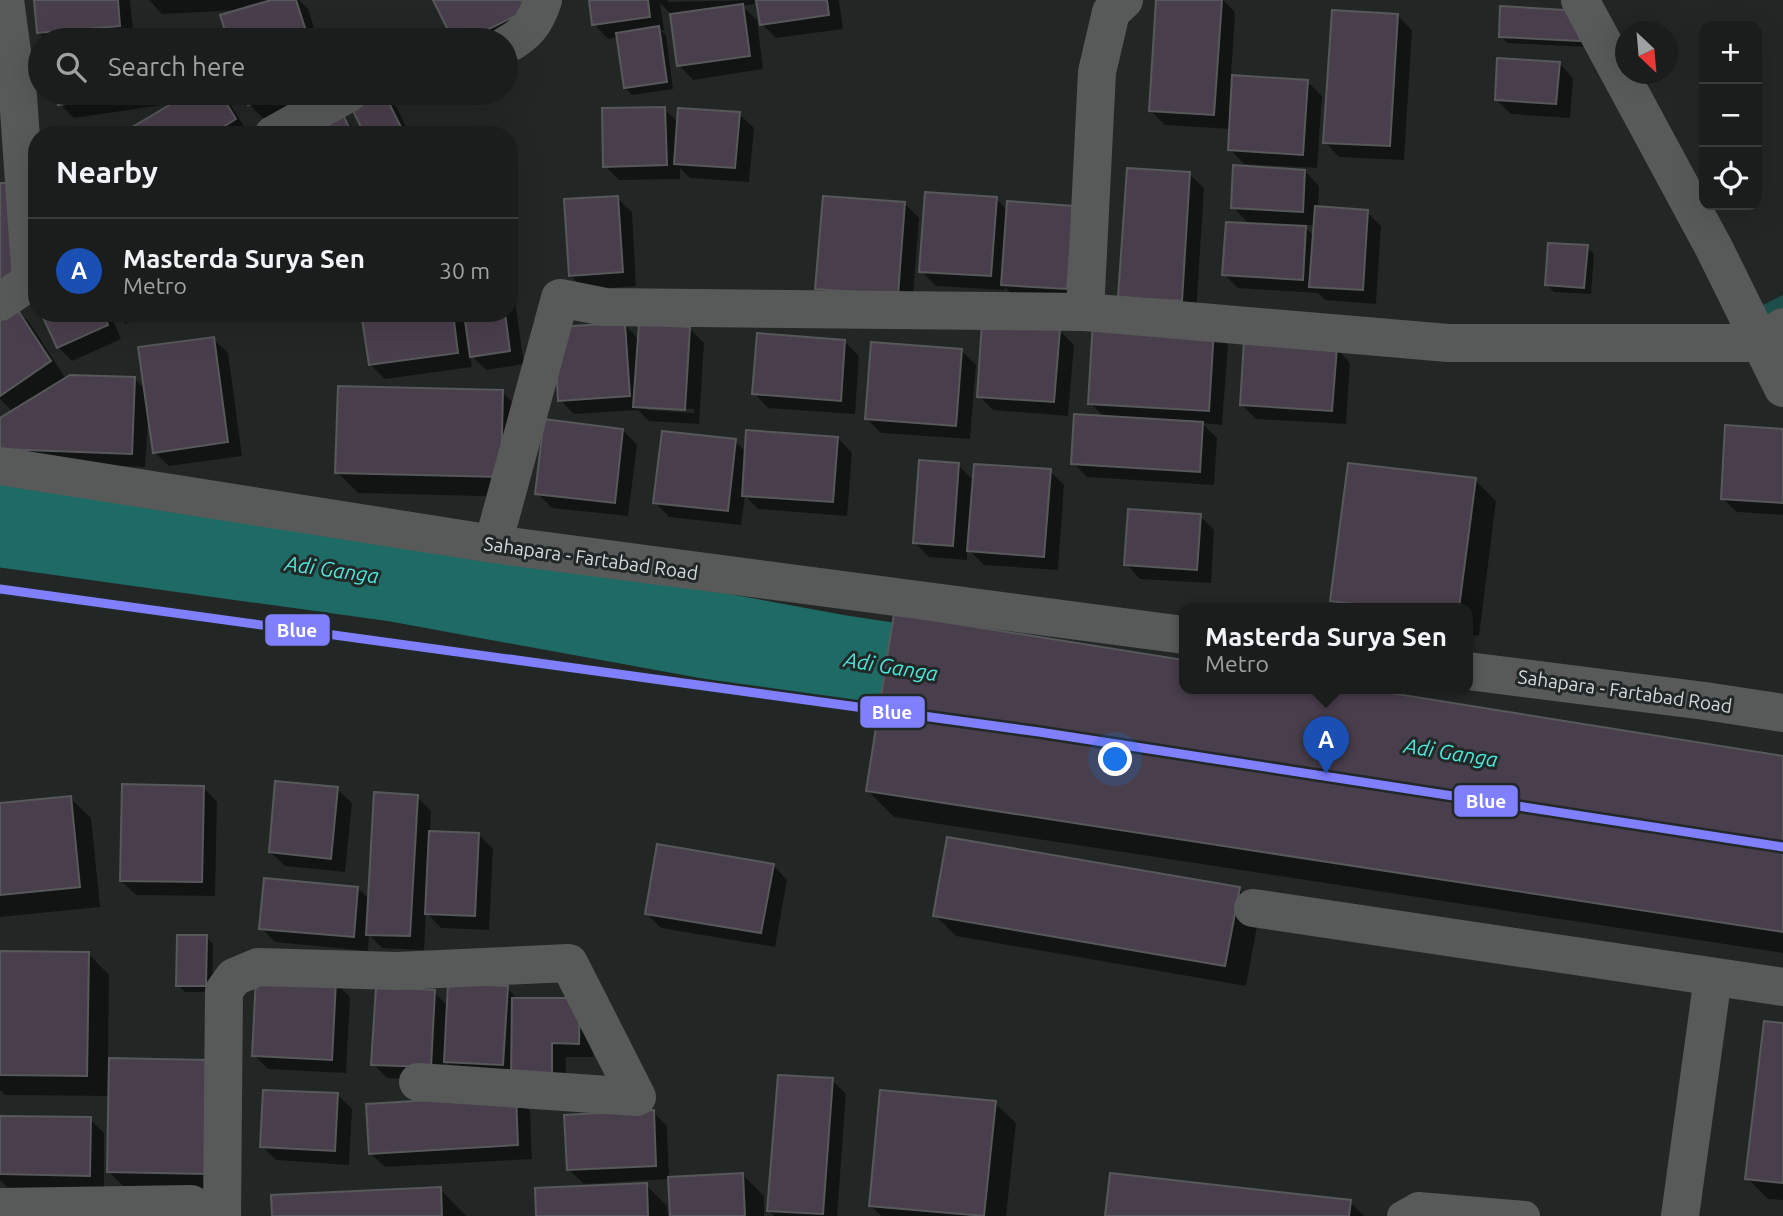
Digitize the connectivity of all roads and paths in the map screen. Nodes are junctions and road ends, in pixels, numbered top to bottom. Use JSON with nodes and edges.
{"nodes":[{"id":1,"x":5,"y":0,"type":"edge"},
{"id":2,"x":543,"y":0,"type":"edge"},
{"id":3,"x":1124,"y":0,"type":"edge"},
{"id":4,"x":1580,"y":0,"type":"edge"},
{"id":5,"x":518,"y":38,"type":"edge"},
{"id":6,"x":327,"y":105,"type":"edge"},
{"id":7,"x":289,"y":126,"type":"edge"},
{"id":8,"x":28,"y":210,"type":"edge"},
{"id":9,"x":28,"y":283,"type":"edge"},
{"id":10,"x":0,"y":302,"type":"edge"},
{"id":11,"x":1085,"y":312,"type":"junction"},
{"id":12,"x":1772,"y":335,"type":"edge"},
{"id":13,"x":1783,"y":388,"type":"edge"},
{"id":14,"x":0,"y":466,"type":"edge"},
{"id":15,"x":493,"y":544,"type":"junction"},
{"id":16,"x":1179,"y":634,"type":"edge"},
{"id":17,"x":1473,"y":672,"type":"edge"},
{"id":18,"x":1783,"y":713,"type":"edge"},
{"id":19,"x":1253,"y":908,"type":"dead end"},
{"id":20,"x":1713,"y":977,"type":"junction"},
{"id":21,"x":1783,"y":987,"type":"edge"},
{"id":22,"x":418,"y":1082,"type":"dead end"},
{"id":23,"x":0,"y":1207,"type":"edge"},
{"id":24,"x":213,"y":1216,"type":"edge"},
{"id":25,"x":222,"y":1216,"type":"edge"},
{"id":26,"x":1402,"y":1216,"type":"edge"},
{"id":27,"x":1525,"y":1216,"type":"edge"},
{"id":28,"x":1681,"y":1216,"type":"edge"}],
"edges":[{"from":1,"to":8,"type":"street"},
{"from":2,"to":5,"type":"street"},
{"from":3,"to":11,"type":"street"},
{"from":4,"to":12,"type":"street"},
{"from":6,"to":7,"type":"street"},
{"from":9,"to":10,"type":"street"},
{"from":11,"to":12,"type":"street"},
{"from":11,"to":15,"type":"street"},
{"from":12,"to":13,"type":"street"},
{"from":14,"to":15,"type":"street","name":"Sahapara - Fartabad Road"},
{"from":15,"to":16,"type":"street","name":"Sahapara - Fartabad Road"},
{"from":17,"to":18,"type":"street","name":"Sahapara - Fartabad Road"},
{"from":19,"to":20,"type":"street"},
{"from":20,"to":21,"type":"street"},
{"from":20,"to":28,"type":"street"},
{"from":22,"to":25,"type":"street"},
{"from":23,"to":24,"type":"street"},
{"from":26,"to":27,"type":"lane"}]}
